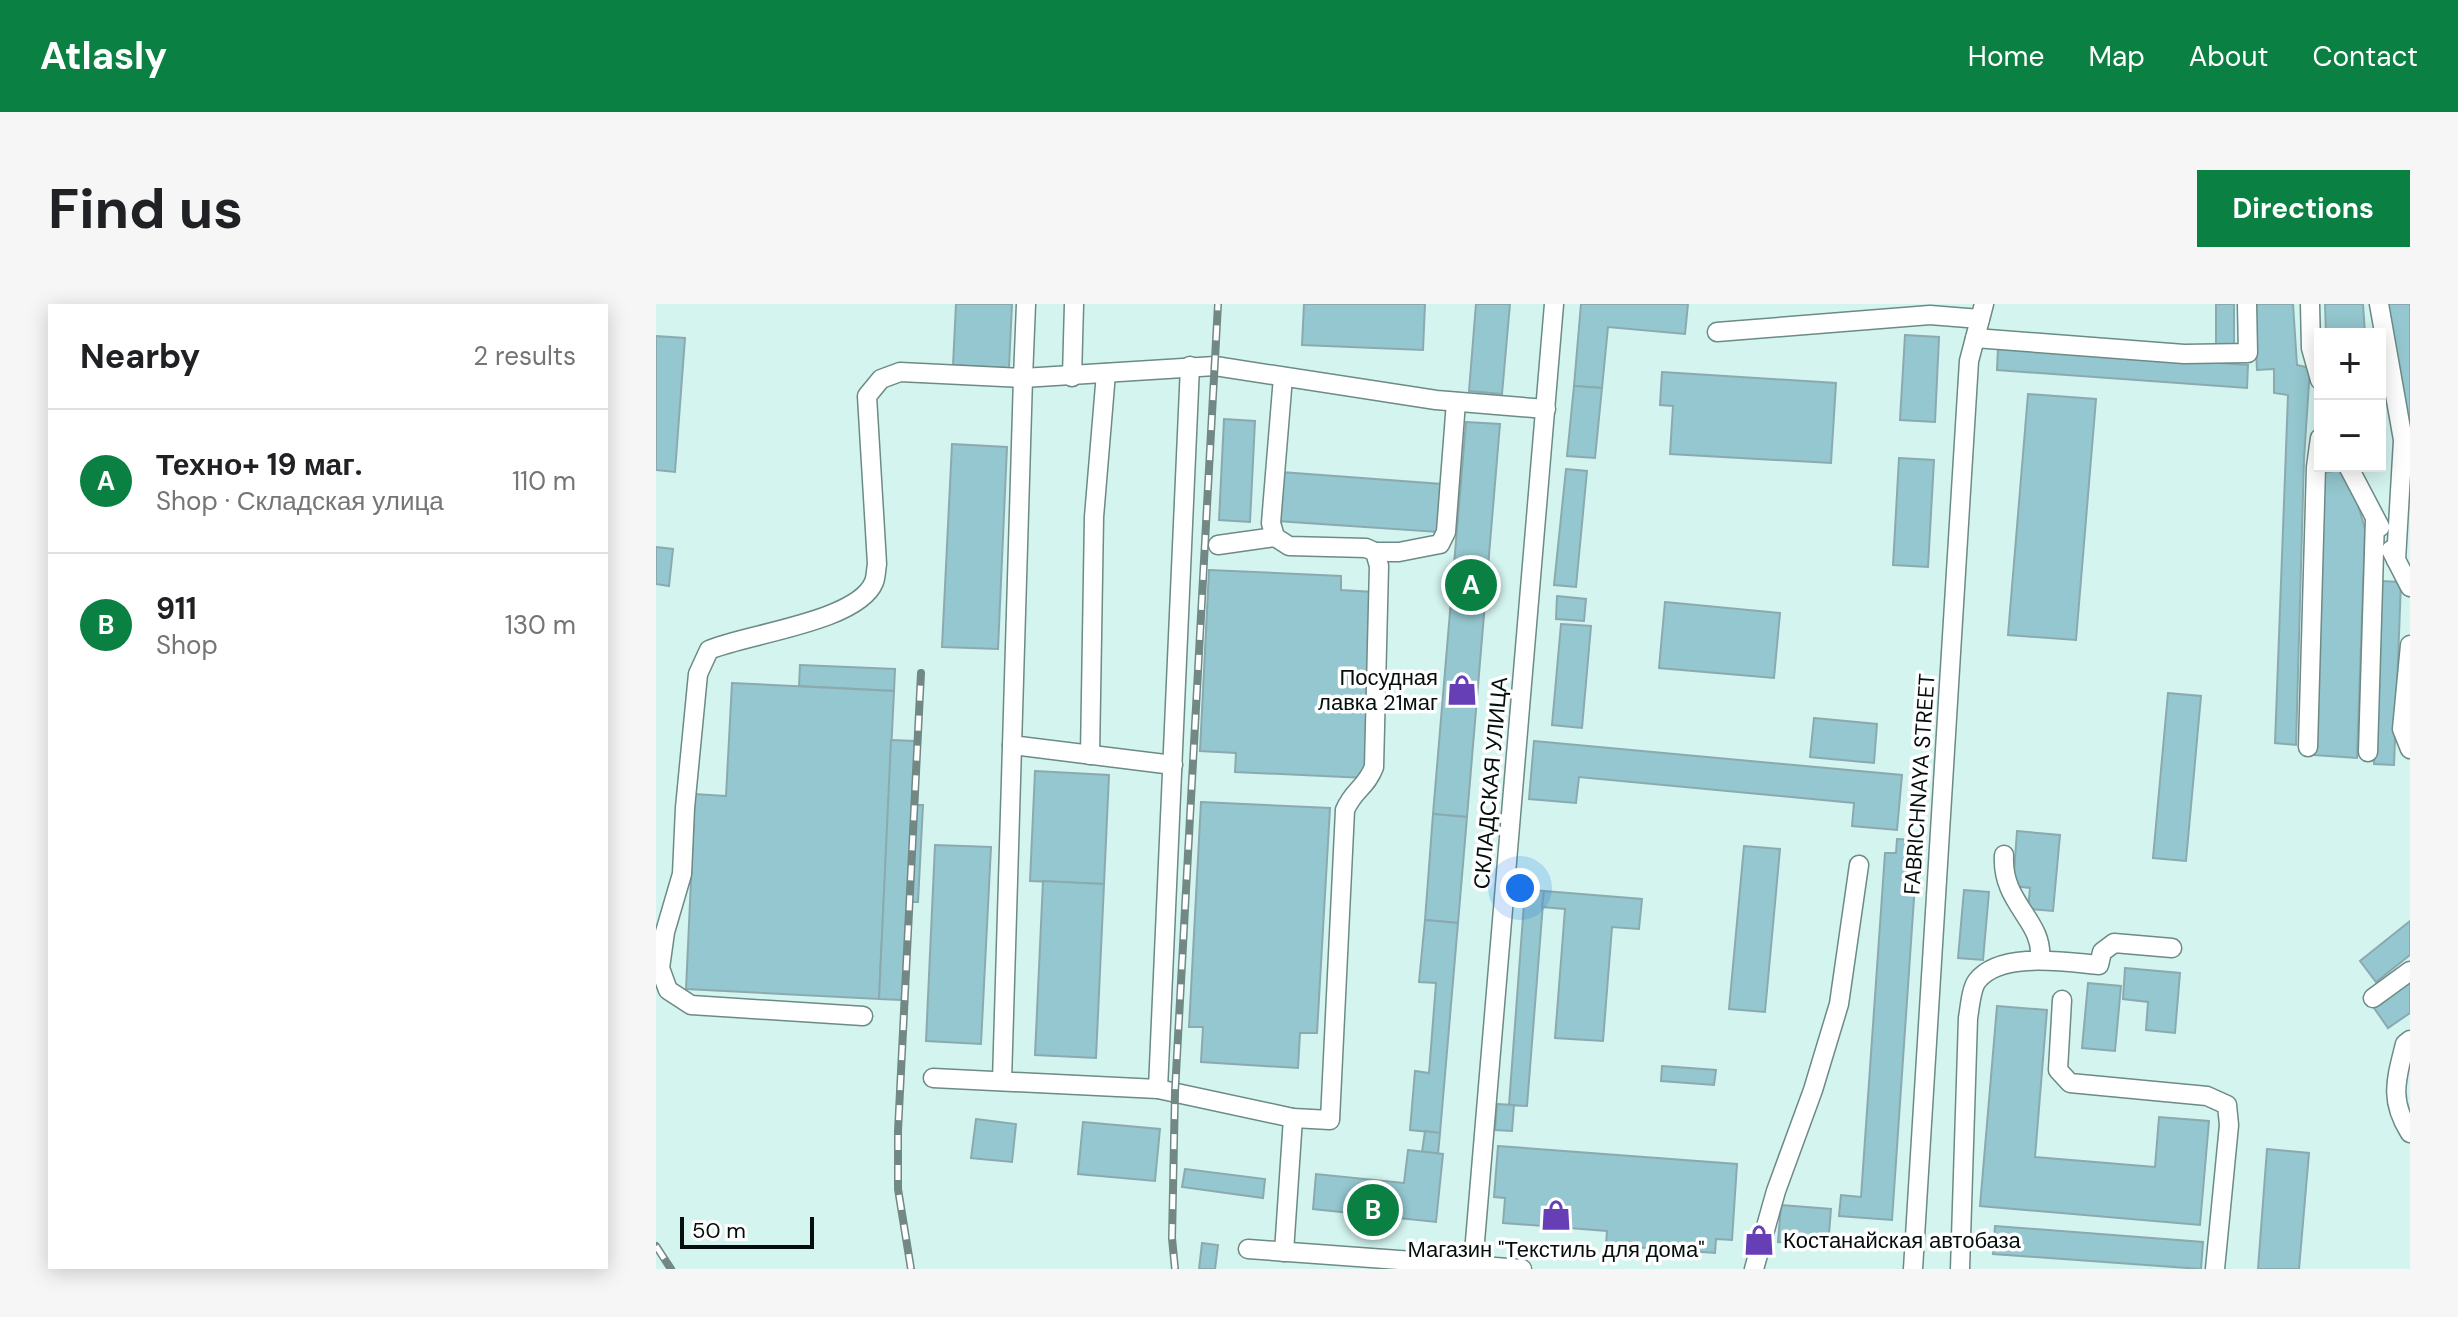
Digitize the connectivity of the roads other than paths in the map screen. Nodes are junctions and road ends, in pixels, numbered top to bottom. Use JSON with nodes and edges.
{"nodes":[{"id":1,"x":1026,"y":304,"type":"edge"},
{"id":2,"x":1074,"y":304,"type":"edge"},
{"id":3,"x":1554,"y":304,"type":"edge"},
{"id":4,"x":2247,"y":304,"type":"edge"},
{"id":5,"x":2310,"y":304,"type":"edge"},
{"id":6,"x":2379,"y":304,"type":"edge"},
{"id":7,"x":1881,"y":311,"type":"edge"},
{"id":8,"x":1982,"y":311,"type":"edge"},
{"id":9,"x":1717,"y":332,"type":"dead end"},
{"id":10,"x":1975,"y":338,"type":"junction"},
{"id":11,"x":2314,"y":359,"type":"edge"},
{"id":12,"x":1190,"y":366,"type":"junction"},
{"id":13,"x":1106,"y":373,"type":"junction"},
{"id":14,"x":1072,"y":377,"type":"junction"},
{"id":15,"x":1283,"y":377,"type":"junction"},
{"id":16,"x":1023,"y":378,"type":"junction"},
{"id":17,"x":1456,"y":402,"type":"junction"},
{"id":18,"x":1546,"y":409,"type":"junction"},
{"id":19,"x":2316,"y":472,"type":"edge"},
{"id":20,"x":2351,"y":472,"type":"edge"},
{"id":21,"x":2375,"y":519,"type":"junction"},
{"id":22,"x":1275,"y":537,"type":"junction"},
{"id":23,"x":1218,"y":545,"type":"dead end"},
{"id":24,"x":1375,"y":552,"type":"junction"},
{"id":25,"x":2396,"y":560,"type":"junction"},
{"id":26,"x":2410,"y":587,"type":"edge"},
{"id":27,"x":2410,"y":645,"type":"edge"},
{"id":28,"x":1012,"y":745,"type":"junction"},
{"id":29,"x":2308,"y":747,"type":"dead end"},
{"id":30,"x":2410,"y":749,"type":"edge"},
{"id":31,"x":2368,"y":752,"type":"dead end"},
{"id":32,"x":1090,"y":755,"type":"junction"},
{"id":33,"x":1173,"y":765,"type":"junction"},
{"id":34,"x":2004,"y":855,"type":"dead end"},
{"id":35,"x":1859,"y":865,"type":"dead end"},
{"id":36,"x":2172,"y":948,"type":"dead end"},
{"id":37,"x":2040,"y":959,"type":"junction"},
{"id":38,"x":2410,"y":971,"type":"edge"},
{"id":39,"x":2373,"y":998,"type":"dead end"},
{"id":40,"x":2062,"y":1000,"type":"dead end"},
{"id":41,"x":863,"y":1016,"type":"dead end"},
{"id":42,"x":2410,"y":1040,"type":"edge"},
{"id":43,"x":933,"y":1078,"type":"dead end"},
{"id":44,"x":1002,"y":1081,"type":"junction"},
{"id":45,"x":1158,"y":1089,"type":"junction"},
{"id":46,"x":1293,"y":1118,"type":"junction"},
{"id":47,"x":2410,"y":1133,"type":"edge"},
{"id":48,"x":1248,"y":1249,"type":"dead end"},
{"id":49,"x":1284,"y":1252,"type":"junction"},
{"id":50,"x":1376,"y":1264,"type":"edge"},
{"id":51,"x":1473,"y":1265,"type":"junction"},
{"id":52,"x":1522,"y":1269,"type":"edge"},
{"id":53,"x":1754,"y":1269,"type":"edge"},
{"id":54,"x":1913,"y":1269,"type":"edge"},
{"id":55,"x":1960,"y":1269,"type":"edge"},
{"id":56,"x":2215,"y":1269,"type":"edge"}],
"edges":[{"from":1,"to":16,"type":"street"},
{"from":2,"to":14,"type":"street"},
{"from":3,"to":18,"type":"street","name":"СКЛАДСКАЯ УЛИЦА"},
{"from":4,"to":10,"type":"street"},
{"from":5,"to":11,"type":"street"},
{"from":6,"to":25,"type":"street"},
{"from":7,"to":8,"type":"street"},
{"from":7,"to":9,"type":"street"},
{"from":8,"to":10,"type":"street","name":"FABRICHNAYA STREET"},
{"from":10,"to":54,"type":"street","name":"FABRICHNAYA STREET"},
{"from":12,"to":13,"type":"street"},
{"from":12,"to":15,"type":"street"},
{"from":12,"to":33,"type":"street"},
{"from":13,"to":14,"type":"street"},
{"from":13,"to":32,"type":"street"},
{"from":14,"to":16,"type":"street"},
{"from":15,"to":17,"type":"street"},
{"from":15,"to":22,"type":"street"},
{"from":16,"to":28,"type":"street"},
{"from":16,"to":41,"type":"street"},
{"from":17,"to":18,"type":"street"},
{"from":17,"to":24,"type":"street"},
{"from":18,"to":51,"type":"street","name":"СКЛАДСКАЯ УЛИЦА"},
{"from":19,"to":29,"type":"street"},
{"from":20,"to":21,"type":"street"},
{"from":21,"to":25,"type":"street"},
{"from":21,"to":31,"type":"street"},
{"from":22,"to":23,"type":"street"},
{"from":22,"to":24,"type":"street"},
{"from":24,"to":46,"type":"street"},
{"from":25,"to":26,"type":"street"},
{"from":27,"to":30,"type":"street"},
{"from":28,"to":32,"type":"street"},
{"from":28,"to":44,"type":"street"},
{"from":32,"to":33,"type":"street"},
{"from":33,"to":45,"type":"street"},
{"from":34,"to":37,"type":"street"},
{"from":35,"to":53,"type":"street"},
{"from":36,"to":37,"type":"street"},
{"from":37,"to":55,"type":"street"},
{"from":38,"to":39,"type":"street"},
{"from":40,"to":56,"type":"street"},
{"from":42,"to":47,"type":"street"},
{"from":43,"to":44,"type":"street"},
{"from":44,"to":45,"type":"street"},
{"from":45,"to":46,"type":"street"},
{"from":46,"to":49,"type":"street"},
{"from":48,"to":49,"type":"street"},
{"from":49,"to":50,"type":"street"},
{"from":50,"to":51,"type":"street"},
{"from":51,"to":52,"type":"street"}]}
